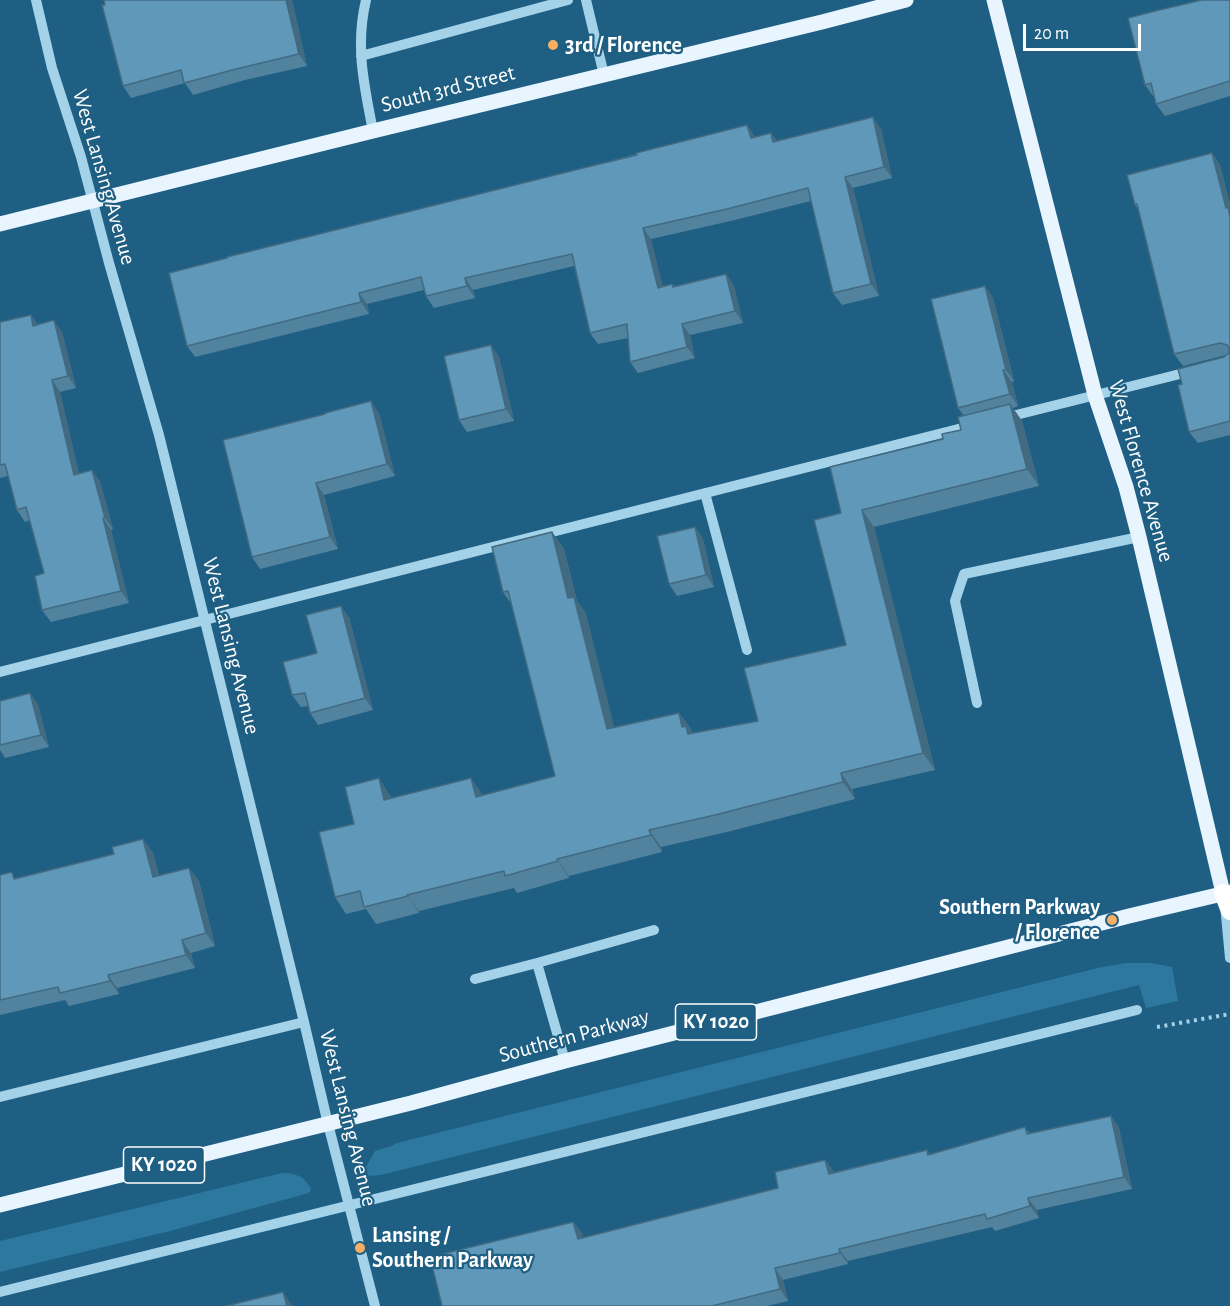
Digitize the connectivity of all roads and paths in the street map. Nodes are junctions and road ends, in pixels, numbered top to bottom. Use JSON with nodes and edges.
{"nodes":[{"id":1,"x":36,"y":0,"type":"edge"},
{"id":2,"x":366,"y":0,"type":"edge"},
{"id":3,"x":568,"y":0,"type":"edge"},
{"id":4,"x":586,"y":0,"type":"edge"},
{"id":5,"x":906,"y":0,"type":"edge"},
{"id":6,"x":994,"y":0,"type":"edge"},
{"id":7,"x":361,"y":56,"type":"junction"},
{"id":8,"x":604,"y":75,"type":"junction"},
{"id":9,"x":373,"y":130,"type":"junction"},
{"id":10,"x":93,"y":201,"type":"junction"},
{"id":11,"x":0,"y":224,"type":"edge"},
{"id":12,"x":1199,"y":370,"type":"edge"},
{"id":13,"x":1095,"y":395,"type":"junction"},
{"id":14,"x":996,"y":420,"type":"edge"},
{"id":15,"x":984,"y":423,"type":"edge"},
{"id":16,"x":705,"y":493,"type":"junction"},
{"id":17,"x":1138,"y":537,"type":"junction"},
{"id":18,"x":205,"y":619,"type":"junction"},
{"id":19,"x":747,"y":650,"type":"dead end"},
{"id":20,"x":0,"y":672,"type":"edge"},
{"id":21,"x":977,"y":703,"type":"dead end"},
{"id":22,"x":1227,"y":893,"type":"edge"},
{"id":23,"x":1230,"y":911,"type":"edge"},
{"id":24,"x":654,"y":930,"type":"dead end"},
{"id":25,"x":1230,"y":958,"type":"edge"},
{"id":26,"x":537,"y":963,"type":"junction"},
{"id":27,"x":475,"y":979,"type":"dead end"},
{"id":28,"x":1137,"y":1010,"type":"dead end"},
{"id":29,"x":1230,"y":1014,"type":"edge"},
{"id":30,"x":304,"y":1022,"type":"junction"},
{"id":31,"x":1150,"y":1029,"type":"dead end"},
{"id":32,"x":565,"y":1061,"type":"junction"},
{"id":33,"x":0,"y":1097,"type":"edge"},
{"id":34,"x":328,"y":1124,"type":"junction"},
{"id":35,"x":0,"y":1205,"type":"edge"},
{"id":36,"x":350,"y":1205,"type":"junction"},
{"id":37,"x":0,"y":1292,"type":"edge"},
{"id":38,"x":375,"y":1306,"type":"edge"}],
"edges":[{"from":1,"to":10,"type":"street","name":"West Lansing Avenue"},
{"from":2,"to":7,"type":"street"},
{"from":3,"to":7,"type":"street"},
{"from":4,"to":8,"type":"street"},
{"from":5,"to":8,"type":"main road","name":"South 3rd Street"},
{"from":6,"to":13,"type":"main road","name":"West Florence Avenue"},
{"from":7,"to":9,"type":"street"},
{"from":8,"to":9,"type":"main road","name":"South 3rd Street"},
{"from":9,"to":10,"type":"main road","name":"South 3rd Street"},
{"from":10,"to":11,"type":"main road","name":"South 3rd Street"},
{"from":10,"to":18,"type":"street","name":"West Lansing Avenue"},
{"from":12,"to":13,"type":"street"},
{"from":13,"to":14,"type":"street"},
{"from":13,"to":17,"type":"main road","name":"West Florence Avenue"},
{"from":15,"to":16,"type":"street"},
{"from":16,"to":18,"type":"street"},
{"from":16,"to":19,"type":"street"},
{"from":17,"to":21,"type":"street"},
{"from":17,"to":22,"type":"main road","name":"West Florence Avenue"},
{"from":18,"to":20,"type":"street"},
{"from":18,"to":30,"type":"street","name":"West Lansing Avenue"},
{"from":22,"to":23,"type":"highway"},
{"from":22,"to":25,"type":"street","name":"West Florence Avenue"},
{"from":22,"to":32,"type":"main road","name":"Southern Parkway","number":"KY 1020"},
{"from":24,"to":26,"type":"street"},
{"from":26,"to":27,"type":"street"},
{"from":26,"to":32,"type":"street"},
{"from":28,"to":36,"type":"street"},
{"from":29,"to":31,"type":"path"},
{"from":30,"to":33,"type":"street"},
{"from":30,"to":34,"type":"street","name":"West Lansing Avenue"},
{"from":32,"to":34,"type":"main road","name":"Southern Parkway","number":"KY 1020"},
{"from":34,"to":35,"type":"main road","name":"Southern Parkway","number":"KY 1020"},
{"from":34,"to":36,"type":"street","name":"West Lansing Avenue"},
{"from":36,"to":37,"type":"street"},
{"from":36,"to":38,"type":"street","name":"West Lansing Avenue"}]}
